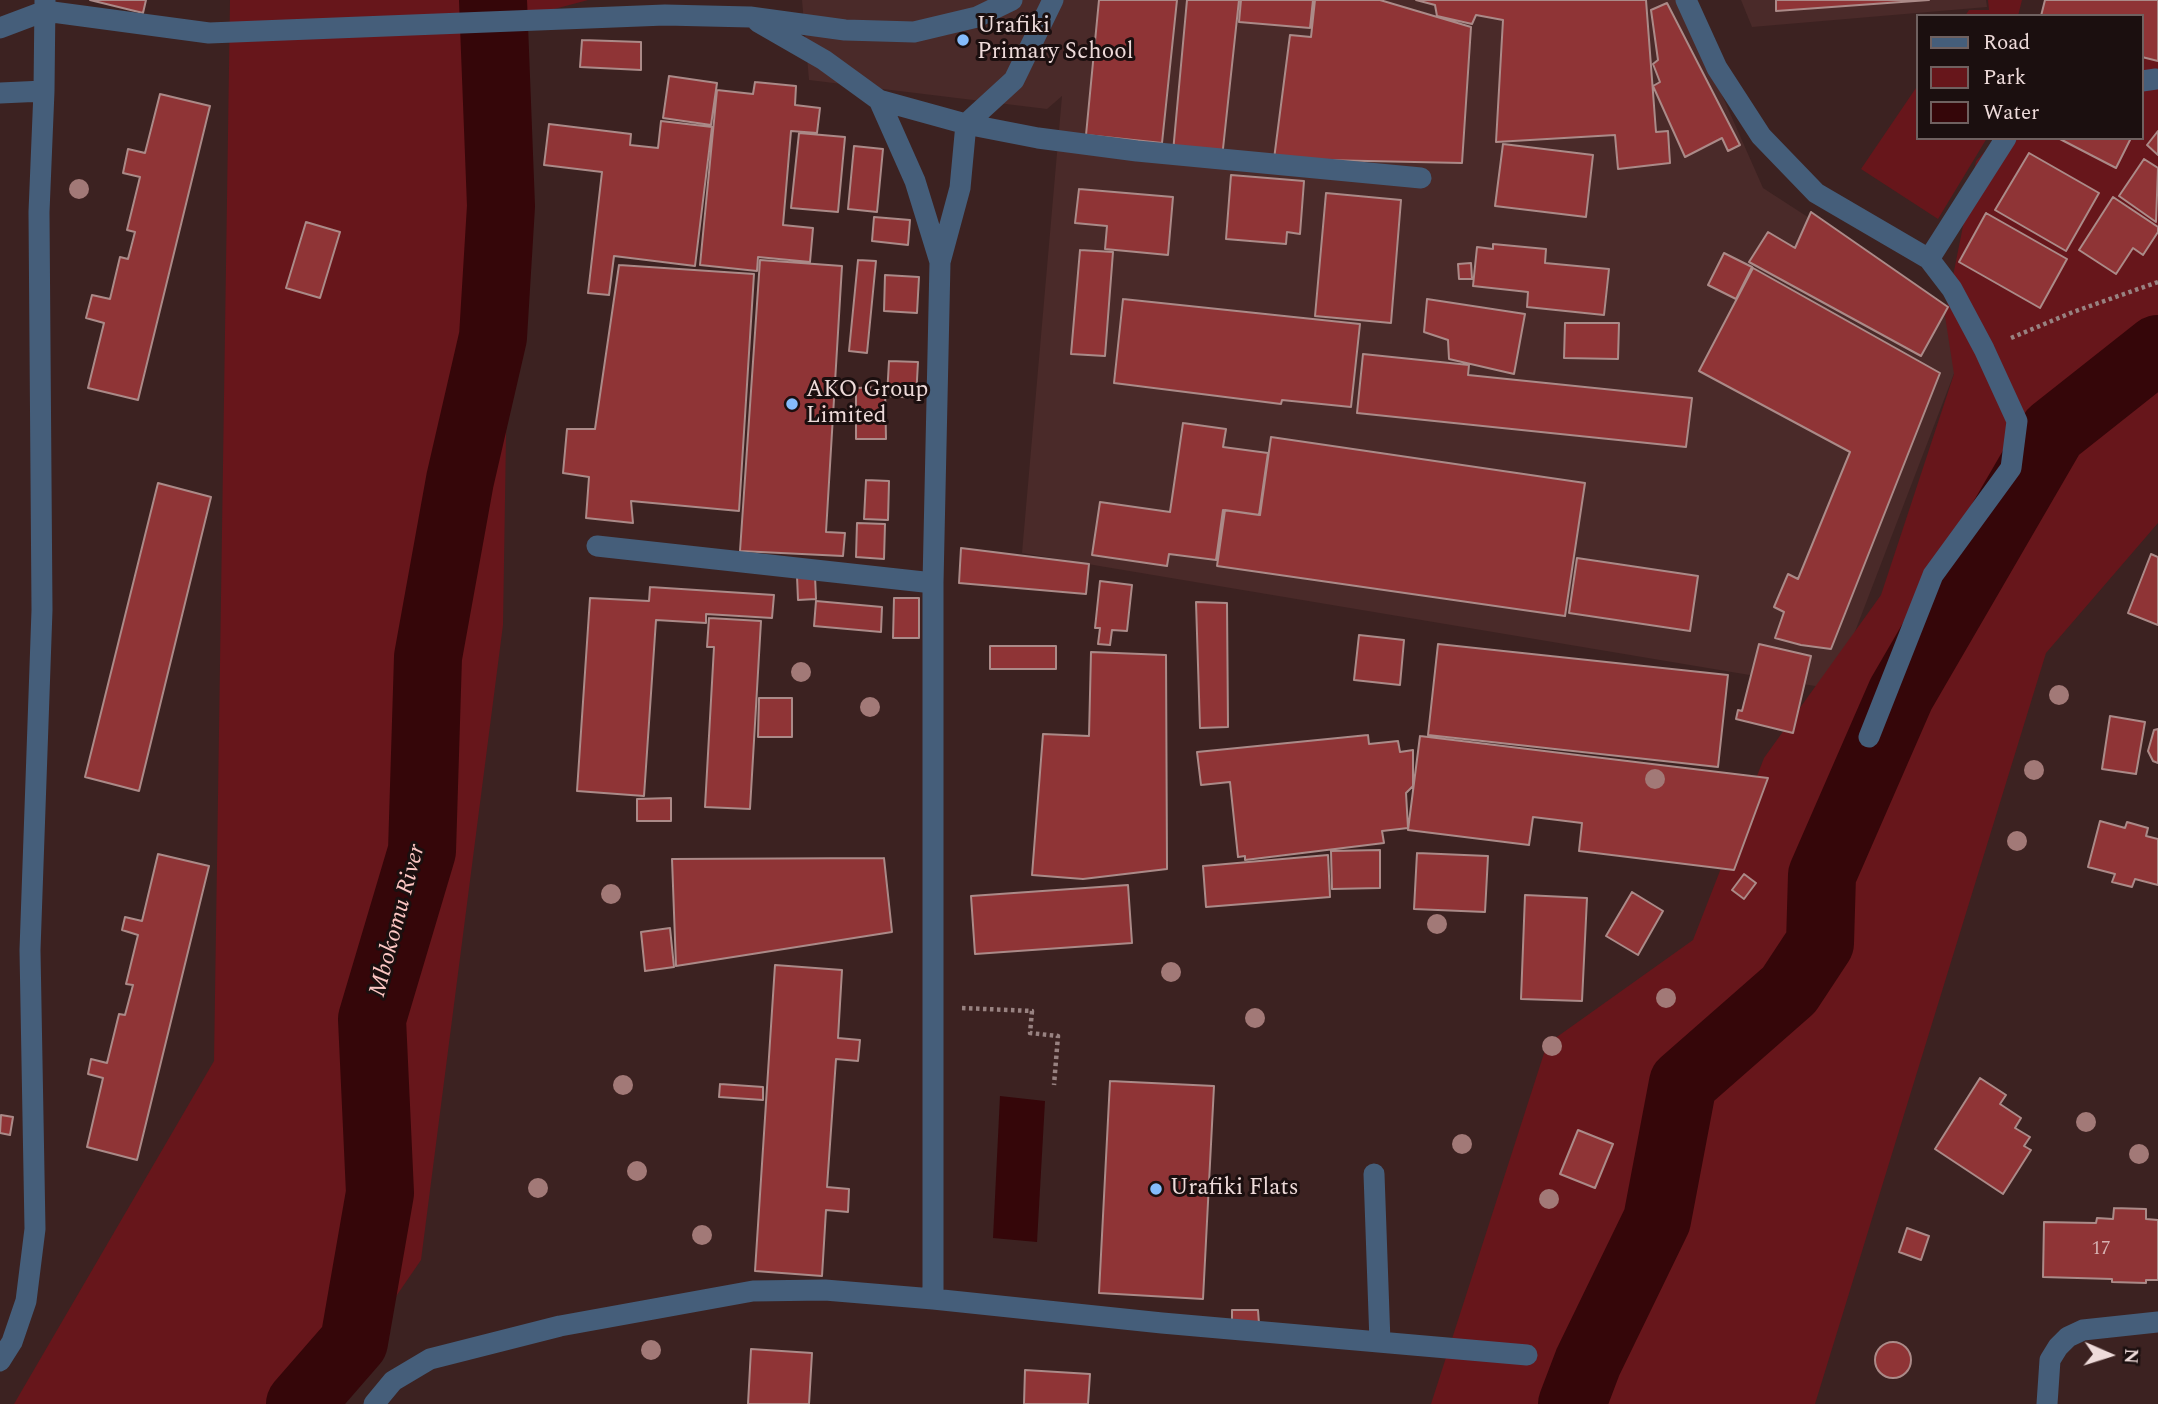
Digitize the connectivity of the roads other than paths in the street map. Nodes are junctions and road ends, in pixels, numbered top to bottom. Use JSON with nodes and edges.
{"nodes":[{"id":1,"x":1012,"y":0,"type":"edge"},
{"id":2,"x":1053,"y":0,"type":"edge"},
{"id":3,"x":1686,"y":0,"type":"edge"},
{"id":4,"x":45,"y":5,"type":"edge"},
{"id":5,"x":750,"y":18,"type":"junction"},
{"id":6,"x":0,"y":28,"type":"edge"},
{"id":7,"x":44,"y":92,"type":"junction"},
{"id":8,"x":0,"y":93,"type":"edge"},
{"id":9,"x":879,"y":100,"type":"junction"},
{"id":10,"x":966,"y":124,"type":"junction"},
{"id":11,"x":2005,"y":140,"type":"edge"},
{"id":12,"x":1421,"y":177,"type":"dead end"},
{"id":13,"x":1929,"y":259,"type":"junction"},
{"id":14,"x":940,"y":262,"type":"junction"},
{"id":15,"x":597,"y":546,"type":"dead end"},
{"id":16,"x":933,"y":583,"type":"junction"},
{"id":17,"x":1869,"y":737,"type":"dead end"},
{"id":18,"x":1374,"y":1174,"type":"dead end"},
{"id":19,"x":933,"y":1299,"type":"junction"},
{"id":20,"x":2158,"y":1322,"type":"edge"},
{"id":21,"x":1380,"y":1342,"type":"junction"},
{"id":22,"x":1527,"y":1355,"type":"dead end"},
{"id":23,"x":0,"y":1361,"type":"edge"},
{"id":24,"x":374,"y":1404,"type":"edge"},
{"id":25,"x":2047,"y":1404,"type":"edge"}],
"edges":[{"from":1,"to":5,"type":"street"},
{"from":2,"to":10,"type":"street"},
{"from":3,"to":13,"type":"street"},
{"from":4,"to":5,"type":"street"},
{"from":4,"to":6,"type":"street"},
{"from":4,"to":7,"type":"street"},
{"from":5,"to":9,"type":"street"},
{"from":7,"to":8,"type":"street"},
{"from":7,"to":23,"type":"street"},
{"from":9,"to":10,"type":"street"},
{"from":9,"to":14,"type":"street"},
{"from":10,"to":12,"type":"street"},
{"from":10,"to":14,"type":"street"},
{"from":11,"to":13,"type":"street"},
{"from":13,"to":17,"type":"street"},
{"from":14,"to":16,"type":"street"},
{"from":15,"to":16,"type":"street"},
{"from":16,"to":19,"type":"street"},
{"from":18,"to":21,"type":"street"},
{"from":19,"to":21,"type":"street"},
{"from":19,"to":24,"type":"street"},
{"from":20,"to":25,"type":"street"},
{"from":21,"to":22,"type":"street"}]}
